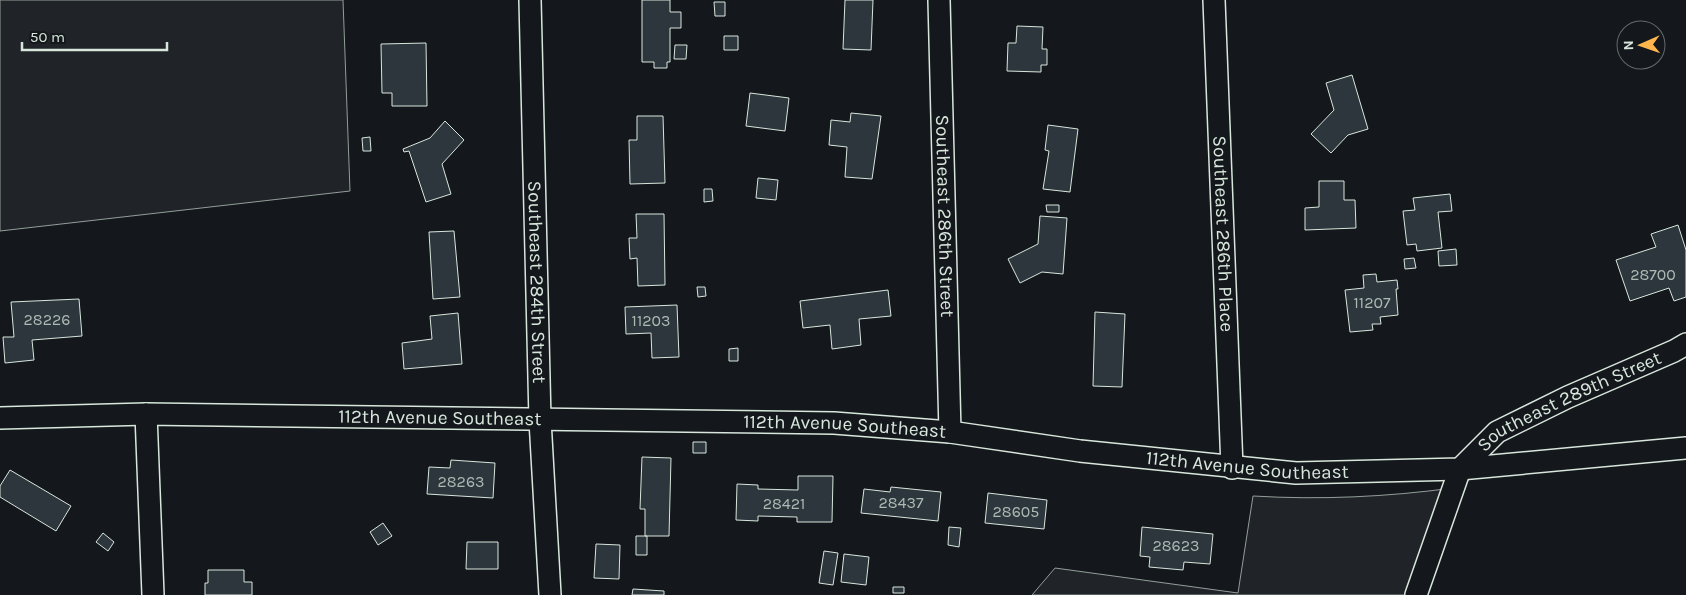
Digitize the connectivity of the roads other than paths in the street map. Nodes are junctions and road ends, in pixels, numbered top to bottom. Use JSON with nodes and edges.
{"nodes":[{"id":1,"x":530,"y":0,"type":"edge"},
{"id":2,"x":939,"y":0,"type":"edge"},
{"id":3,"x":1214,"y":0,"type":"edge"},
{"id":4,"x":1686,"y":344,"type":"edge"},
{"id":5,"x":146,"y":414,"type":"junction"},
{"id":6,"x":0,"y":418,"type":"edge"},
{"id":7,"x":540,"y":420,"type":"junction"},
{"id":8,"x":950,"y":432,"type":"junction"},
{"id":9,"x":1686,"y":448,"type":"edge"},
{"id":10,"x":1232,"y":468,"type":"junction"},
{"id":11,"x":1460,"y":469,"type":"junction"},
{"id":12,"x":153,"y":595,"type":"edge"},
{"id":13,"x":550,"y":595,"type":"edge"},
{"id":14,"x":1416,"y":595,"type":"edge"}],
"edges":[{"from":1,"to":7,"type":"street","name":"Southeast 284th Street"},
{"from":2,"to":8,"type":"street","name":"Southeast 286th Street"},
{"from":3,"to":10,"type":"street","name":"Southeast 286th Place"},
{"from":4,"to":11,"type":"street","name":"Southeast 289th Street"},
{"from":5,"to":6,"type":"street","name":"112th Avenue Southeast"},
{"from":5,"to":7,"type":"street","name":"112th Avenue Southeast"},
{"from":5,"to":12,"type":"street"},
{"from":7,"to":8,"type":"street","name":"112th Avenue Southeast"},
{"from":7,"to":13,"type":"street","name":"Southeast 284th Street"},
{"from":8,"to":10,"type":"street","name":"112th Avenue Southeast"},
{"from":9,"to":11,"type":"street","name":"112th Avenue Southeast"},
{"from":10,"to":11,"type":"street","name":"112th Avenue Southeast"},
{"from":11,"to":14,"type":"street"}]}
